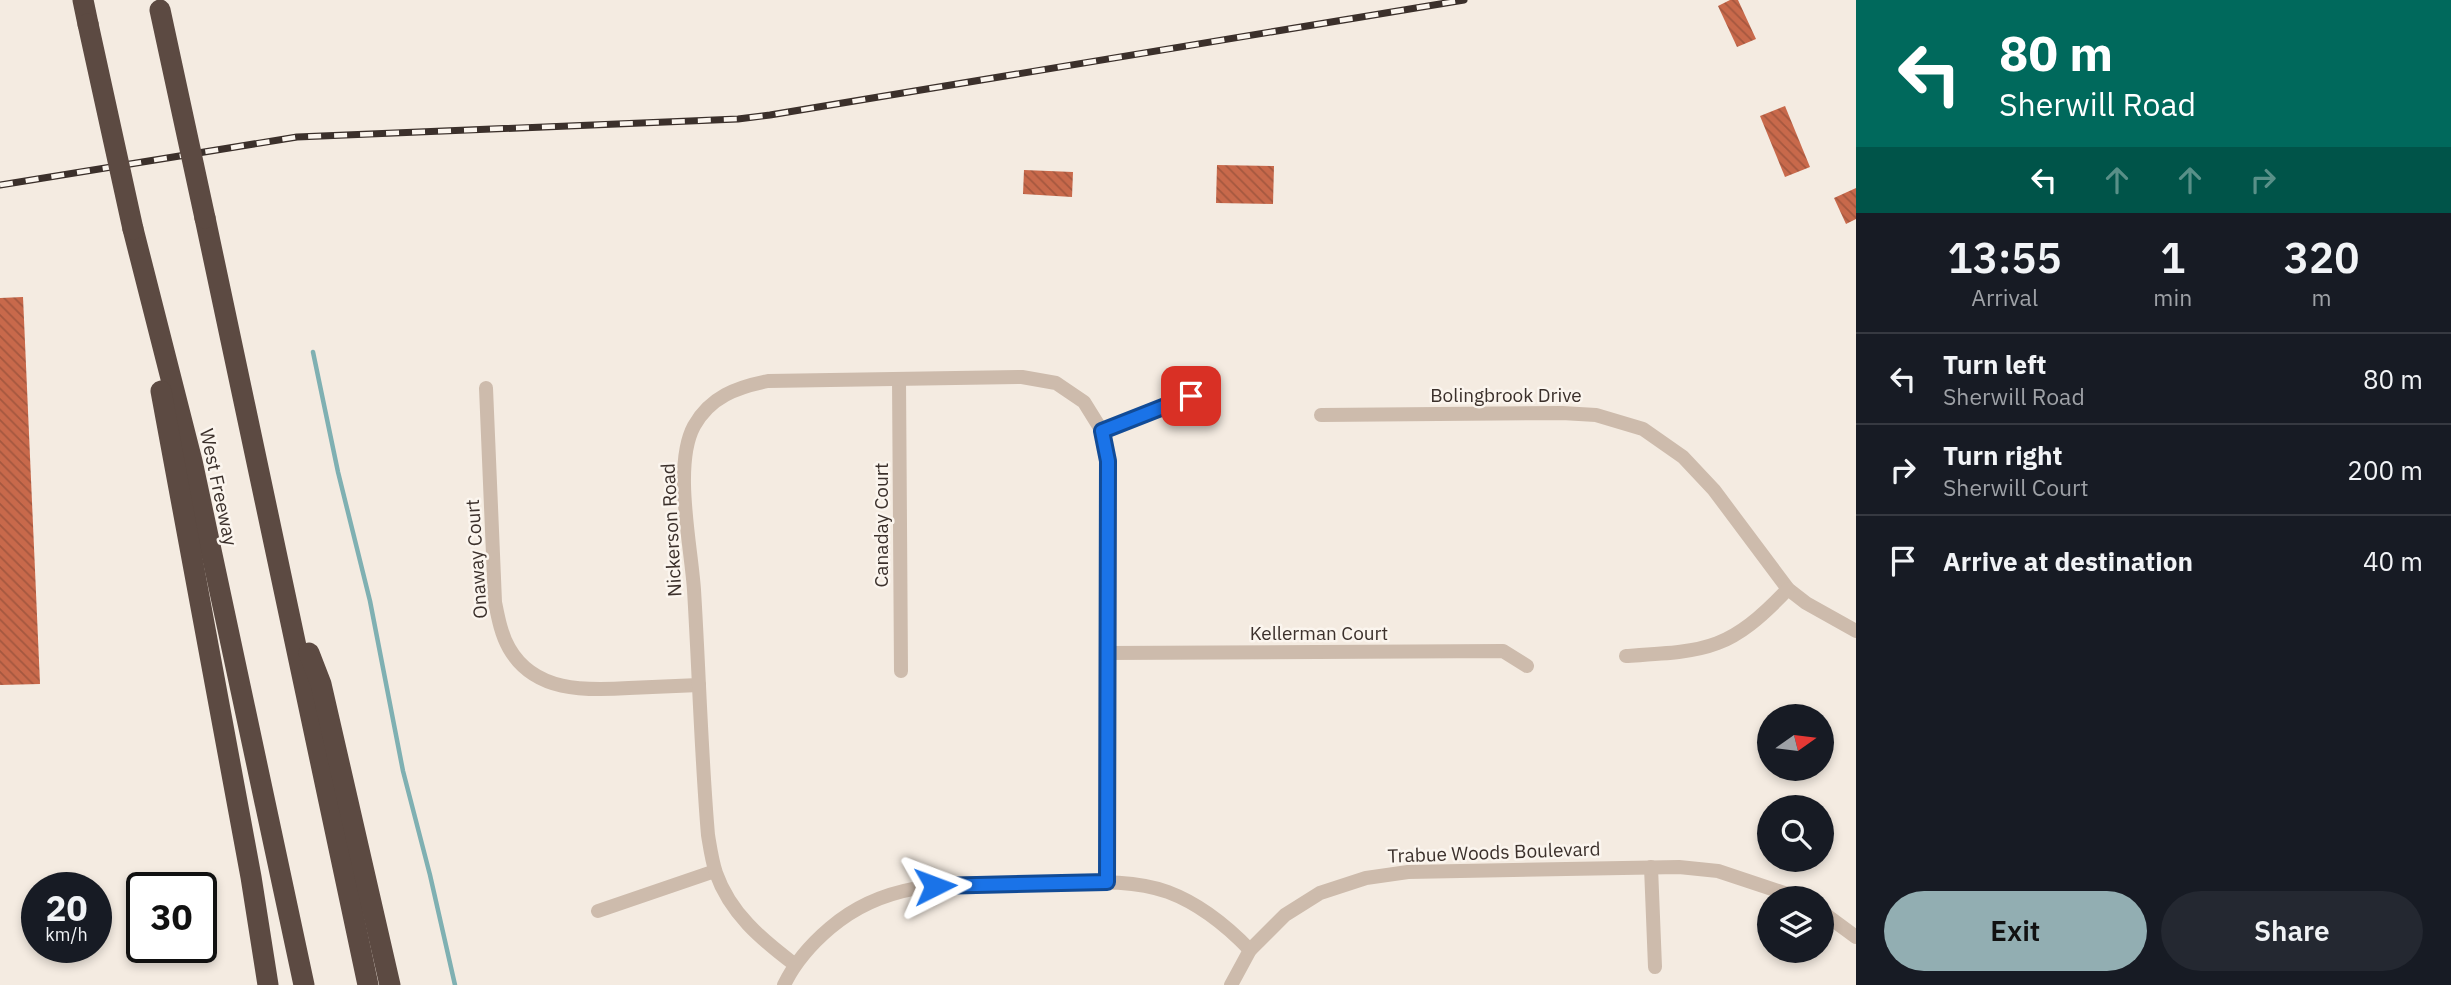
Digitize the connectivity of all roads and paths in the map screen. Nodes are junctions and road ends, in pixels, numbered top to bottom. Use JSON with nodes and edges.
{"nodes":[{"id":1,"x":83,"y":0,"type":"edge"},
{"id":2,"x":159,"y":5,"type":"edge"},
{"id":3,"x":133,"y":229,"type":"junction"},
{"id":4,"x":899,"y":379,"type":"junction"},
{"id":5,"x":486,"y":388,"type":"dead end"},
{"id":6,"x":1191,"y":396,"type":"dead end"},
{"id":7,"x":1321,"y":415,"type":"dead end"},
{"id":8,"x":1102,"y":431,"type":"junction"},
{"id":9,"x":284,"y":586,"type":"junction"},
{"id":10,"x":1788,"y":589,"type":"junction"},
{"id":11,"x":1856,"y":631,"type":"edge"},
{"id":12,"x":1107,"y":653,"type":"junction"},
{"id":13,"x":1626,"y":656,"type":"dead end"},
{"id":14,"x":1527,"y":666,"type":"dead end"},
{"id":15,"x":901,"y":671,"type":"dead end"},
{"id":16,"x":699,"y":685,"type":"junction"},
{"id":17,"x":1651,"y":867,"type":"junction"},
{"id":18,"x":715,"y":871,"type":"junction"},
{"id":19,"x":251,"y":877,"type":"junction"},
{"id":20,"x":1107,"y":882,"type":"junction"},
{"id":21,"x":1763,"y":886,"type":"edge"},
{"id":22,"x":598,"y":911,"type":"dead end"},
{"id":23,"x":1834,"y":921,"type":"edge"},
{"id":24,"x":1856,"y":937,"type":"edge"},
{"id":25,"x":1250,"y":950,"type":"junction"},
{"id":26,"x":794,"y":964,"type":"junction"},
{"id":27,"x":1655,"y":967,"type":"dead end"},
{"id":28,"x":268,"y":985,"type":"edge"},
{"id":29,"x":277,"y":985,"type":"edge"},
{"id":30,"x":304,"y":985,"type":"edge"},
{"id":31,"x":368,"y":985,"type":"edge"},
{"id":32,"x":390,"y":985,"type":"edge"},
{"id":33,"x":784,"y":985,"type":"edge"},
{"id":34,"x":1231,"y":985,"type":"edge"}],
"edges":[{"from":1,"to":3,"type":"highway","name":"West Freeway","bridge":true},
{"from":2,"to":9,"type":"highway","bridge":true},
{"from":3,"to":19,"type":"highway"},
{"from":3,"to":30,"type":"highway","name":"West Freeway"},
{"from":4,"to":8,"type":"street","name":"Nickerson Road"},
{"from":4,"to":15,"type":"street","name":"Canaday Court"},
{"from":4,"to":16,"type":"street","name":"Nickerson Road"},
{"from":5,"to":16,"type":"street","name":"Onaway Court"},
{"from":6,"to":8,"type":"street"},
{"from":7,"to":10,"type":"street","name":"Bolingbrook Drive"},
{"from":8,"to":12,"type":"street"},
{"from":9,"to":31,"type":"highway"},
{"from":9,"to":32,"type":"highway"},
{"from":10,"to":11,"type":"street","name":"Bolingbrook Drive"},
{"from":10,"to":13,"type":"street"},
{"from":12,"to":14,"type":"street","name":"Kellerman Court"},
{"from":12,"to":20,"type":"street"},
{"from":16,"to":18,"type":"street","name":"Nickerson Road"},
{"from":17,"to":21,"type":"street","name":"Trabue Woods Boulevard"},
{"from":17,"to":25,"type":"street","name":"Trabue Woods Boulevard"},
{"from":17,"to":27,"type":"street"},
{"from":18,"to":22,"type":"street"},
{"from":18,"to":26,"type":"street","name":"Nickerson Road"},
{"from":19,"to":28,"type":"highway"},
{"from":19,"to":29,"type":"highway"},
{"from":20,"to":25,"type":"street"},
{"from":20,"to":26,"type":"street"},
{"from":23,"to":24,"type":"street"},
{"from":25,"to":34,"type":"street","name":"Trabue Woods Boulevard"},
{"from":26,"to":33,"type":"street"}]}
